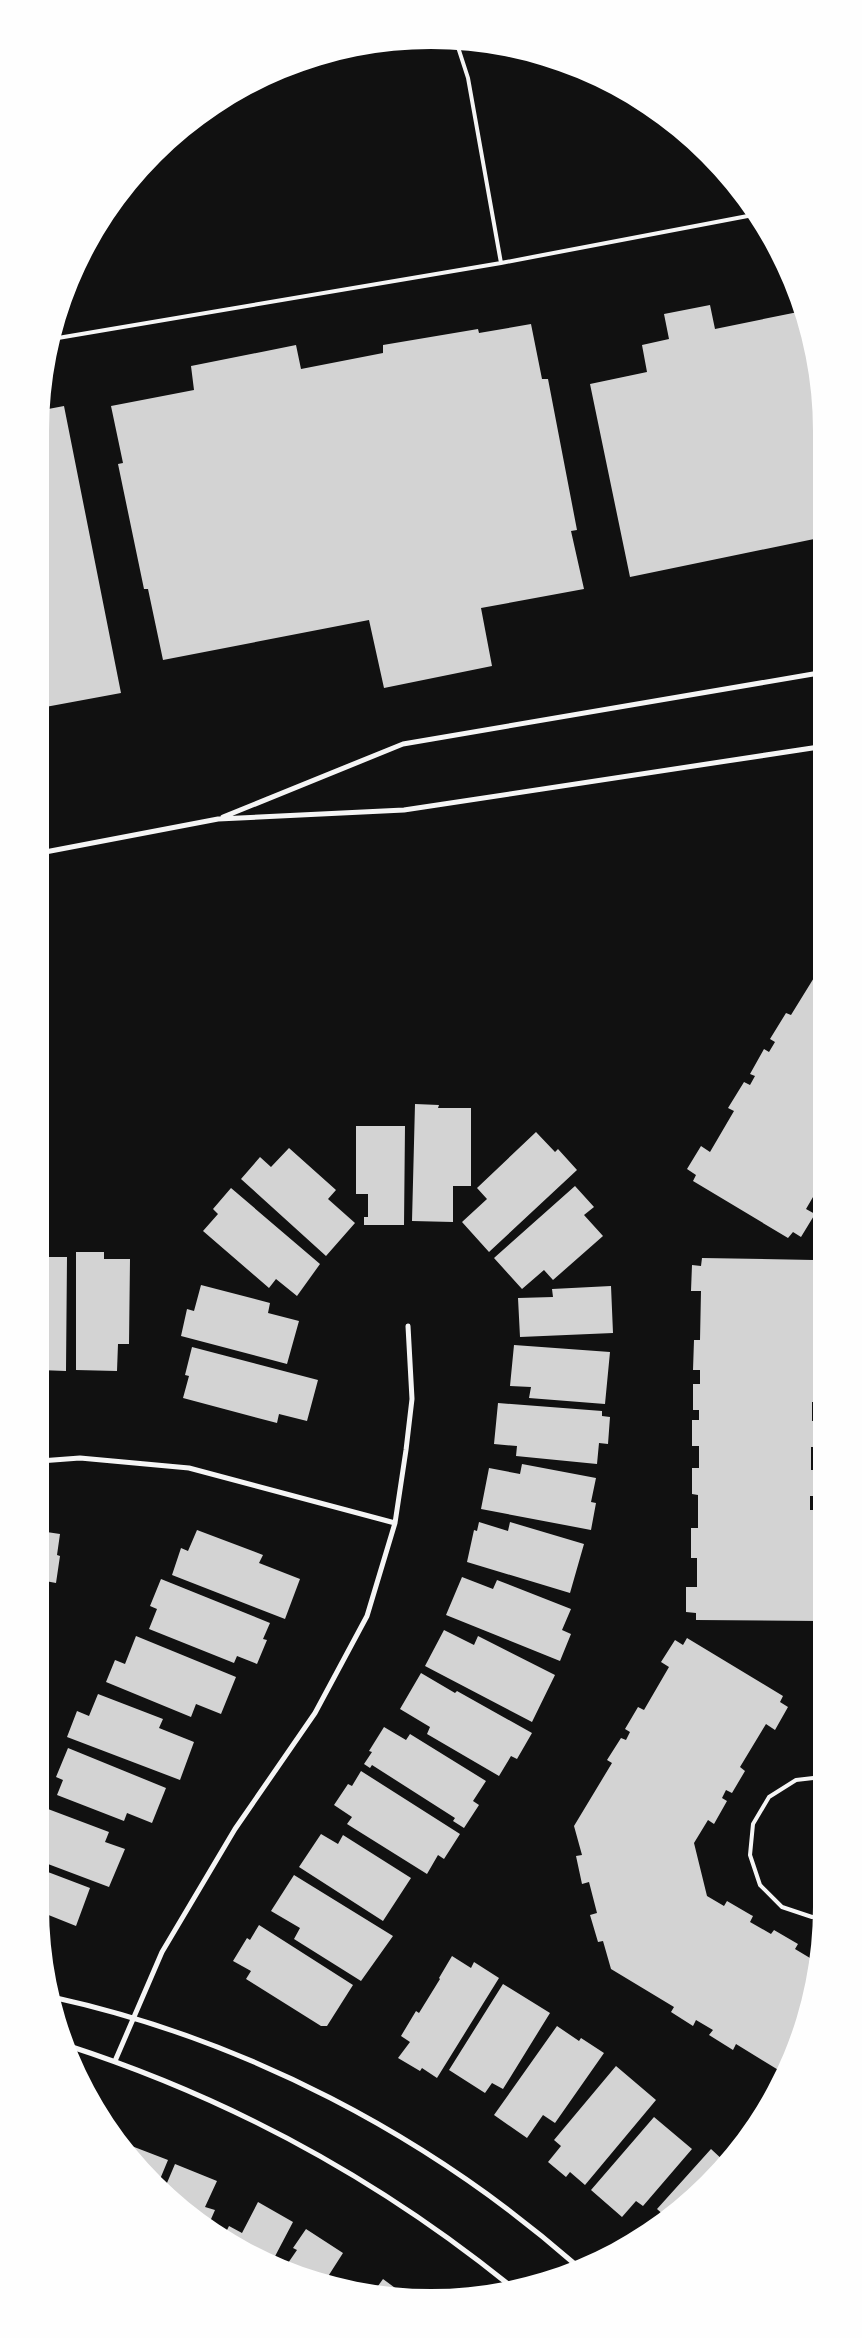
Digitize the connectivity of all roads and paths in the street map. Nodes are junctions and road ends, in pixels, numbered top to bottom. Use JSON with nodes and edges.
{"nodes":[{"id":1,"x":459,"y":50,"type":"edge"},
{"id":2,"x":747,"y":216,"type":"edge"},
{"id":3,"x":501,"y":263,"type":"junction"},
{"id":4,"x":61,"y":338,"type":"edge"},
{"id":5,"x":813,"y":674,"type":"edge"},
{"id":6,"x":813,"y":748,"type":"edge"},
{"id":7,"x":218,"y":819,"type":"junction"},
{"id":8,"x":49,"y":851,"type":"edge"},
{"id":9,"x":408,"y":1326,"type":"dead end"},
{"id":10,"x":49,"y":1460,"type":"edge"},
{"id":11,"x":395,"y":1523,"type":"junction"},
{"id":12,"x":813,"y":1778,"type":"edge"},
{"id":13,"x":813,"y":1917,"type":"edge"},
{"id":14,"x":60,"y":1999,"type":"edge"},
{"id":15,"x":132,"y":2018,"type":"junction"},
{"id":16,"x":76,"y":2048,"type":"edge"},
{"id":17,"x":115,"y":2061,"type":"junction"},
{"id":18,"x":572,"y":2262,"type":"edge"},
{"id":19,"x":506,"y":2282,"type":"edge"}],
"edges":[{"from":1,"to":3,"type":"lane"},
{"from":2,"to":3,"type":"lane"},
{"from":3,"to":4,"type":"lane"},
{"from":5,"to":7,"type":"street"},
{"from":6,"to":7,"type":"street"},
{"from":7,"to":8,"type":"street"},
{"from":9,"to":11,"type":"street"},
{"from":10,"to":11,"type":"street"},
{"from":11,"to":15,"type":"street"},
{"from":12,"to":13,"type":"lane"},
{"from":14,"to":15,"type":"street"},
{"from":15,"to":17,"type":"street"},
{"from":15,"to":18,"type":"street"},
{"from":16,"to":17,"type":"street"},
{"from":17,"to":19,"type":"street"}]}
